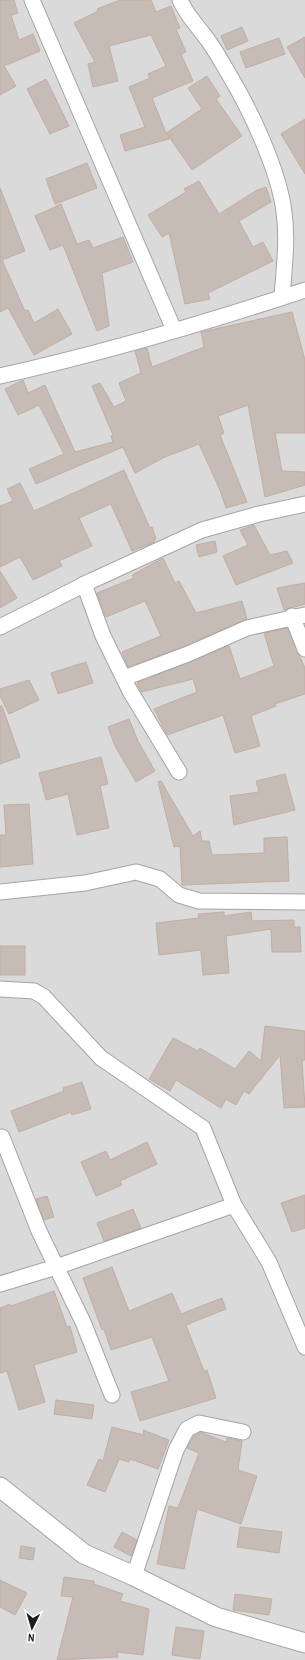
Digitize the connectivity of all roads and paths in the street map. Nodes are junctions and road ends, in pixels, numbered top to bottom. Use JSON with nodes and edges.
{"nodes":[{"id":1,"x":32,"y":0,"type":"edge"},
{"id":2,"x":180,"y":0,"type":"edge"},
{"id":3,"x":305,"y":290,"type":"edge"},
{"id":4,"x":282,"y":297,"type":"junction"},
{"id":5,"x":174,"y":330,"type":"junction"},
{"id":6,"x":0,"y":376,"type":"edge"},
{"id":7,"x":305,"y":504,"type":"edge"},
{"id":8,"x":84,"y":584,"type":"junction"},
{"id":9,"x":299,"y":615,"type":"edge"},
{"id":10,"x":0,"y":627,"type":"edge"},
{"id":11,"x":305,"y":649,"type":"edge"},
{"id":12,"x":124,"y":678,"type":"junction"},
{"id":13,"x":179,"y":772,"type":"dead end"},
{"id":14,"x":0,"y":892,"type":"edge"},
{"id":15,"x":305,"y":902,"type":"edge"},
{"id":16,"x":0,"y":989,"type":"edge"},
{"id":17,"x":2,"y":1137,"type":"dead end"},
{"id":18,"x":234,"y":1204,"type":"junction"},
{"id":19,"x":56,"y":1267,"type":"junction"},
{"id":20,"x":0,"y":1284,"type":"edge"},
{"id":21,"x":305,"y":1347,"type":"edge"},
{"id":22,"x":112,"y":1395,"type":"dead end"},
{"id":23,"x":243,"y":1432,"type":"dead end"},
{"id":24,"x":0,"y":1487,"type":"edge"},
{"id":25,"x":134,"y":1576,"type":"junction"},
{"id":26,"x":305,"y":1642,"type":"edge"}],
"edges":[{"from":1,"to":5,"type":"street"},
{"from":2,"to":4,"type":"street"},
{"from":3,"to":4,"type":"street"},
{"from":4,"to":5,"type":"street"},
{"from":5,"to":6,"type":"street"},
{"from":7,"to":8,"type":"street"},
{"from":8,"to":10,"type":"street"},
{"from":8,"to":12,"type":"street"},
{"from":9,"to":11,"type":"street"},
{"from":9,"to":12,"type":"street"},
{"from":12,"to":13,"type":"street"},
{"from":14,"to":15,"type":"street"},
{"from":16,"to":18,"type":"street"},
{"from":17,"to":19,"type":"street"},
{"from":18,"to":19,"type":"street"},
{"from":18,"to":21,"type":"street"},
{"from":19,"to":20,"type":"street"},
{"from":19,"to":22,"type":"street"},
{"from":23,"to":25,"type":"street"},
{"from":24,"to":25,"type":"street"},
{"from":25,"to":26,"type":"street"}]}
